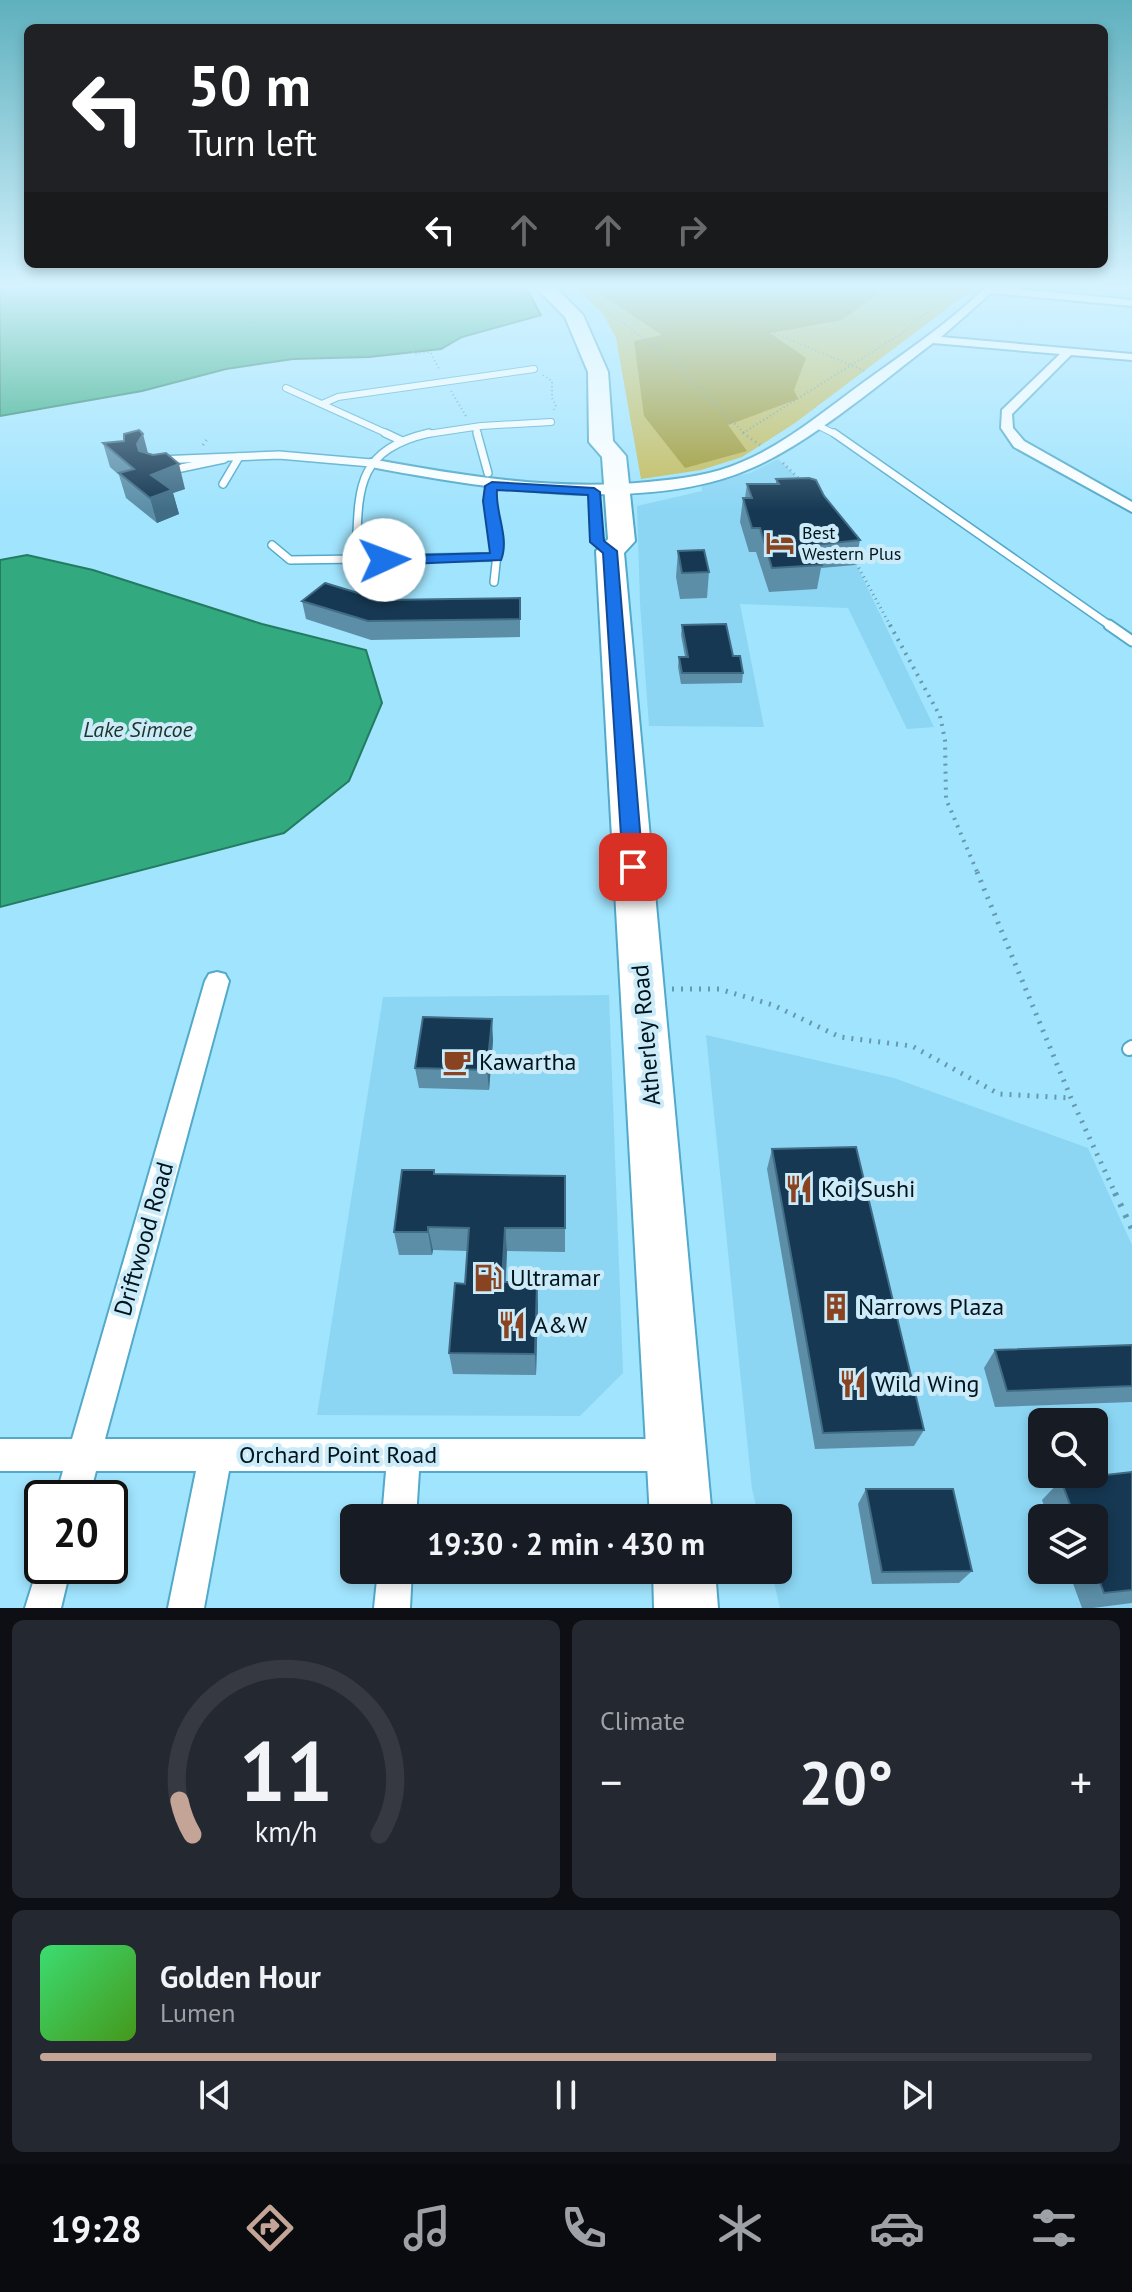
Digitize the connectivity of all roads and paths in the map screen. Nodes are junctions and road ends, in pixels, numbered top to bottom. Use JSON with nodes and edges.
{"nodes":[{"id":1,"x":594,"y":361,"type":"edge"},
{"id":2,"x":673,"y":361,"type":"edge"},
{"id":3,"x":844,"y":361,"type":"edge"},
{"id":4,"x":856,"y":361,"type":"edge"},
{"id":5,"x":900,"y":361,"type":"edge"},
{"id":6,"x":1059,"y":361,"type":"edge"},
{"id":7,"x":851,"y":364,"type":"junction"},
{"id":8,"x":534,"y":369,"type":"joint"},
{"id":9,"x":878,"y":378,"type":"junction"},
{"id":10,"x":286,"y":388,"type":"dead end"},
{"id":11,"x":322,"y":404,"type":"junction"},
{"id":12,"x":551,"y":422,"type":"joint"},
{"id":13,"x":815,"y":424,"type":"junction"},
{"id":14,"x":476,"y":428,"type":"junction"},
{"id":15,"x":743,"y":433,"type":"junction"},
{"id":16,"x":400,"y":440,"type":"junction"},
{"id":17,"x":771,"y":453,"type":"junction"},
{"id":18,"x":239,"y":457,"type":"junction"},
{"id":19,"x":224,"y":459,"type":"junction"},
{"id":20,"x":371,"y":463,"type":"junction"},
{"id":21,"x":151,"y":465,"type":"edge"},
{"id":22,"x":156,"y":473,"type":"edge"},
{"id":23,"x":490,"y":479,"type":"junction"},
{"id":24,"x":223,"y":484,"type":"dead end"},
{"id":25,"x":605,"y":491,"type":"junction"},
{"id":26,"x":808,"y":491,"type":"edge"},
{"id":27,"x":1132,"y":508,"type":"edge"},
{"id":28,"x":272,"y":545,"type":"dead end"},
{"id":29,"x":850,"y":553,"type":"edge"},
{"id":30,"x":497,"y":557,"type":"junction"},
{"id":31,"x":356,"y":561,"type":"junction"},
{"id":32,"x":494,"y":582,"type":"dead end"},
{"id":33,"x":1132,"y":641,"type":"edge"},
{"id":34,"x":217,"y":981,"type":"dead end"},
{"id":35,"x":642,"y":989,"type":"junction"},
{"id":36,"x":1071,"y":1098,"type":"junction"},
{"id":37,"x":1132,"y":1229,"type":"edge"},
{"id":38,"x":677,"y":1454,"type":"junction"},
{"id":39,"x":0,"y":1455,"type":"edge"},
{"id":40,"x":84,"y":1455,"type":"junction"},
{"id":41,"x":216,"y":1455,"type":"junction"},
{"id":42,"x":404,"y":1456,"type":"junction"},
{"id":43,"x":77,"y":1480,"type":"edge"},
{"id":44,"x":400,"y":1504,"type":"edge"},
{"id":45,"x":680,"y":1504,"type":"edge"},
{"id":46,"x":49,"y":1584,"type":"edge"},
{"id":47,"x":394,"y":1584,"type":"edge"},
{"id":48,"x":685,"y":1584,"type":"edge"},
{"id":49,"x":43,"y":1608,"type":"edge"},
{"id":50,"x":186,"y":1608,"type":"edge"},
{"id":51,"x":392,"y":1608,"type":"edge"},
{"id":52,"x":686,"y":1608,"type":"edge"}],
"edges":[{"from":1,"to":25,"type":"highway","name":"Atherley Road"},
{"from":2,"to":15,"type":"path"},
{"from":3,"to":7,"type":"path"},
{"from":4,"to":7,"type":"path"},
{"from":5,"to":9,"type":"street"},
{"from":6,"to":27,"type":"street"},
{"from":7,"to":9,"type":"path"},
{"from":7,"to":15,"type":"path"},
{"from":8,"to":11,"type":"lane"},
{"from":8,"to":12,"type":"path"},
{"from":9,"to":13,"type":"street"},
{"from":10,"to":11,"type":"lane"},
{"from":11,"to":16,"type":"lane"},
{"from":12,"to":14,"type":"lane"},
{"from":13,"to":17,"type":"street"},
{"from":13,"to":33,"type":"lane"},
{"from":14,"to":16,"type":"lane"},
{"from":14,"to":23,"type":"lane"},
{"from":15,"to":17,"type":"path"},
{"from":16,"to":20,"type":"lane"},
{"from":17,"to":25,"type":"street"},
{"from":17,"to":26,"type":"path"},
{"from":18,"to":19,"type":"lane"},
{"from":18,"to":20,"type":"lane"},
{"from":18,"to":24,"type":"lane"},
{"from":19,"to":21,"type":"lane"},
{"from":19,"to":22,"type":"lane"},
{"from":20,"to":23,"type":"street"},
{"from":20,"to":31,"type":"lane"},
{"from":23,"to":25,"type":"street"},
{"from":23,"to":30,"type":"lane"},
{"from":25,"to":35,"type":"highway","name":"Atherley Road"},
{"from":28,"to":31,"type":"lane"},
{"from":29,"to":36,"type":"path"},
{"from":30,"to":31,"type":"lane"},
{"from":30,"to":32,"type":"lane"},
{"from":34,"to":40,"type":"street","name":"Driftwood Road"},
{"from":35,"to":36,"type":"path"},
{"from":35,"to":38,"type":"highway","name":"Atherley Road"},
{"from":36,"to":37,"type":"path"},
{"from":38,"to":42,"type":"street","name":"Orchard Point Road"},
{"from":38,"to":45,"type":"highway","name":"Atherley Road"},
{"from":39,"to":40,"type":"street","name":"Orchard Point Road"},
{"from":40,"to":41,"type":"street","name":"Orchard Point Road"},
{"from":40,"to":43,"type":"street","name":"Driftwood Road"},
{"from":41,"to":42,"type":"street","name":"Orchard Point Road"},
{"from":41,"to":50,"type":"street"},
{"from":42,"to":44,"type":"street"},
{"from":46,"to":49,"type":"street"},
{"from":47,"to":51,"type":"street"},
{"from":48,"to":52,"type":"highway"}]}
